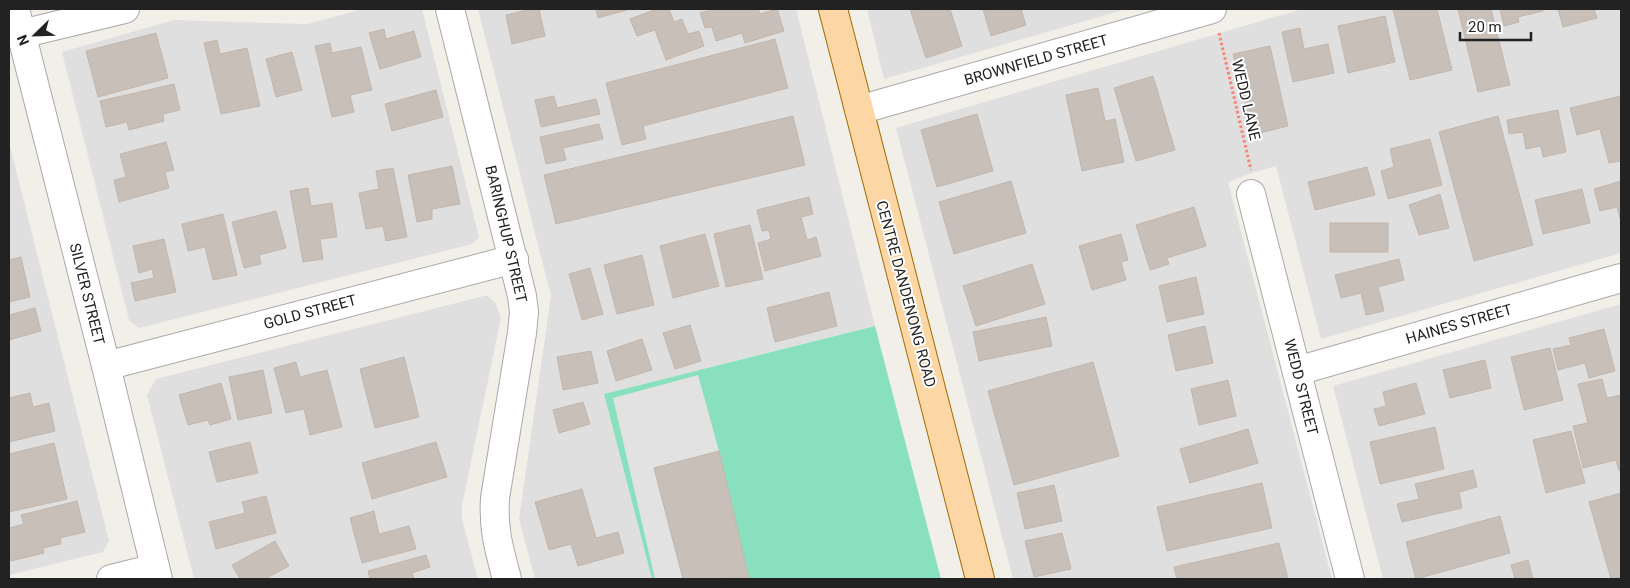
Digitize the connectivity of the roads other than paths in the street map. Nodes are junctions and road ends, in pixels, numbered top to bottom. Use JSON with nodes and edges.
{"nodes":[{"id":1,"x":125,"y":9,"type":"edge"},
{"id":2,"x":450,"y":9,"type":"edge"},
{"id":3,"x":832,"y":9,"type":"edge"},
{"id":4,"x":1216,"y":21,"type":"edge"},
{"id":5,"x":18,"y":22,"type":"edge"},
{"id":6,"x":859,"y":110,"type":"junction"},
{"id":7,"x":1252,"y":183,"type":"road end"},
{"id":8,"x":514,"y":258,"type":"junction"},
{"id":9,"x":1621,"y":278,"type":"edge"},
{"id":10,"x":106,"y":366,"type":"junction"},
{"id":11,"x":1297,"y":372,"type":"junction"},
{"id":12,"x":156,"y":574,"type":"edge"},
{"id":13,"x":111,"y":579,"type":"edge"},
{"id":14,"x":507,"y":579,"type":"edge"},
{"id":15,"x":980,"y":579,"type":"edge"},
{"id":16,"x":1350,"y":579,"type":"edge"}],
"edges":[{"from":1,"to":5,"type":"street"},
{"from":2,"to":8,"type":"street","name":"BARINGHUP STREET"},
{"from":3,"to":6,"type":"main road","name":"CENTRE DANDENONG ROAD"},
{"from":4,"to":6,"type":"street","name":"BROWNFIELD STREET"},
{"from":5,"to":10,"type":"street","name":"SILVER STREET"},
{"from":6,"to":15,"type":"main road","name":"CENTRE DANDENONG ROAD"},
{"from":7,"to":11,"type":"street","name":"WEDD STREET"},
{"from":8,"to":10,"type":"street","name":"GOLD STREET"},
{"from":8,"to":14,"type":"street","name":"BARINGHUP STREET"},
{"from":9,"to":11,"type":"street","name":"HAINES STREET"},
{"from":10,"to":12,"type":"street","name":"SILVER STREET"},
{"from":11,"to":16,"type":"street","name":"WEDD STREET"},
{"from":12,"to":13,"type":"street"}]}
